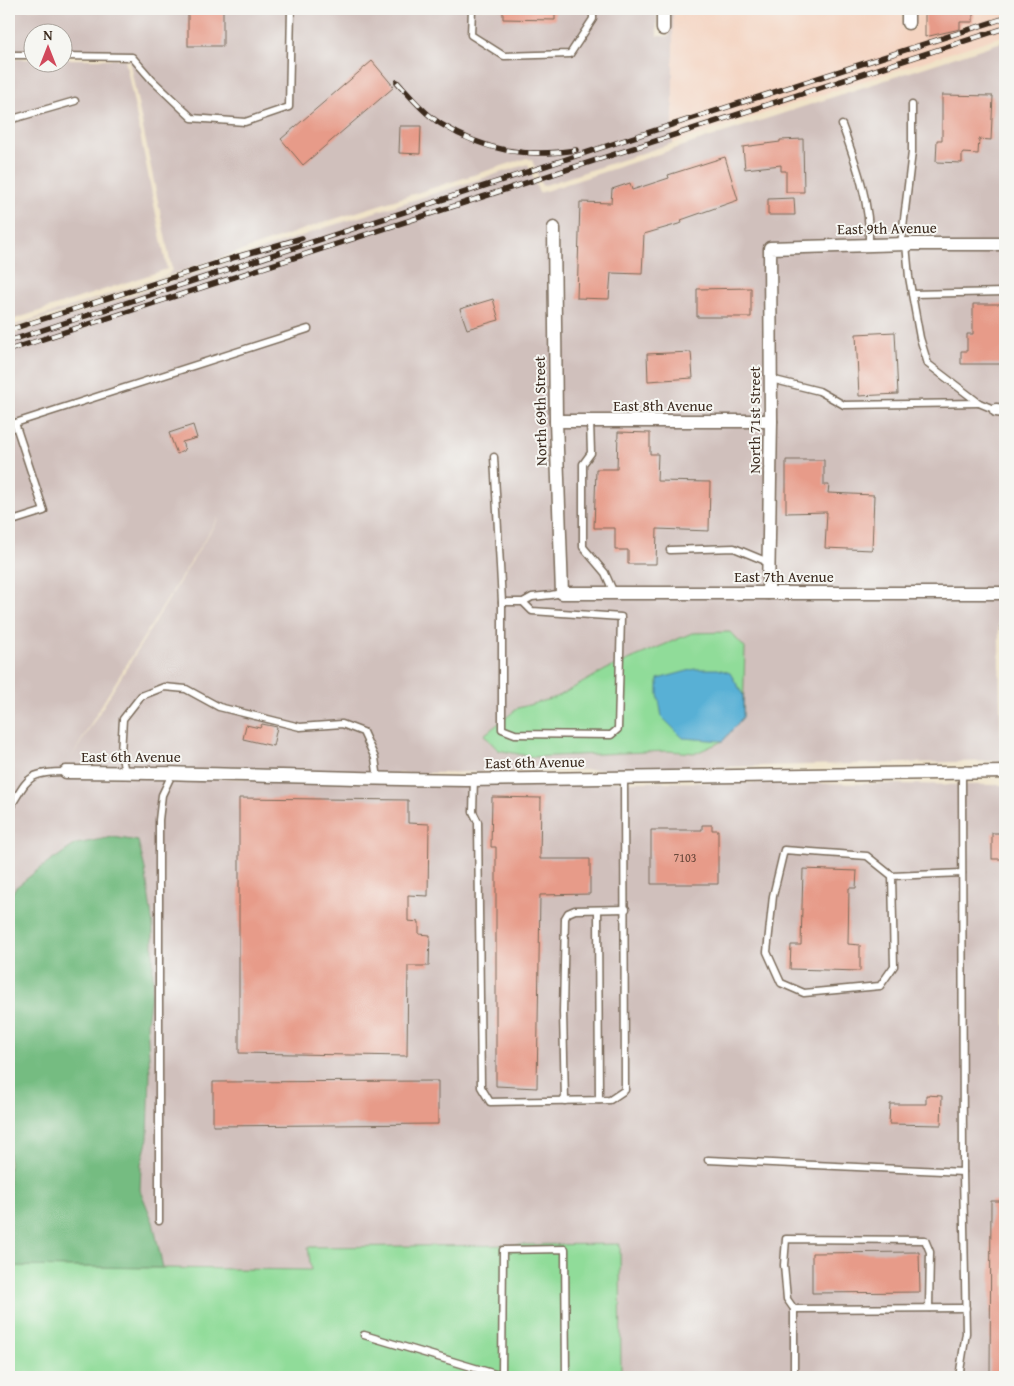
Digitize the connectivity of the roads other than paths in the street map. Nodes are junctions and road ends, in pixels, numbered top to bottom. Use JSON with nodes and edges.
{"nodes":[{"id":1,"x":291,"y":9,"type":"edge"},
{"id":2,"x":472,"y":9,"type":"edge"},
{"id":3,"x":593,"y":9,"type":"edge"},
{"id":4,"x":663,"y":9,"type":"edge"},
{"id":5,"x":908,"y":9,"type":"edge"},
{"id":6,"x":908,"y":23,"type":"dead end"},
{"id":7,"x":663,"y":30,"type":"dead end"},
{"id":8,"x":9,"y":55,"type":"edge"},
{"id":9,"x":22,"y":55,"type":"edge"},
{"id":10,"x":72,"y":56,"type":"edge"},
{"id":11,"x":75,"y":101,"type":"dead end"},
{"id":12,"x":912,"y":105,"type":"dead end"},
{"id":13,"x":9,"y":120,"type":"edge"},
{"id":14,"x":842,"y":125,"type":"dead end"},
{"id":15,"x":554,"y":228,"type":"dead end"},
{"id":16,"x":904,"y":244,"type":"junction"},
{"id":17,"x":1005,"y":244,"type":"edge"},
{"id":18,"x":869,"y":245,"type":"junction"},
{"id":19,"x":770,"y":248,"type":"joint"},
{"id":20,"x":1005,"y":292,"type":"edge"},
{"id":21,"x":912,"y":294,"type":"junction"},
{"id":22,"x":308,"y":329,"type":"dead end"},
{"id":23,"x":771,"y":379,"type":"junction"},
{"id":24,"x":979,"y":403,"type":"junction"},
{"id":25,"x":1000,"y":411,"type":"edge"},
{"id":26,"x":556,"y":421,"type":"junction"},
{"id":27,"x":590,"y":421,"type":"junction"},
{"id":28,"x":771,"y":421,"type":"junction"},
{"id":29,"x":12,"y":424,"type":"edge"},
{"id":30,"x":494,"y":456,"type":"dead end"},
{"id":31,"x":9,"y":522,"type":"edge"},
{"id":32,"x":670,"y":550,"type":"dead end"},
{"id":33,"x":769,"y":562,"type":"junction"},
{"id":34,"x":562,"y":593,"type":"junction"},
{"id":35,"x":614,"y":593,"type":"junction"},
{"id":36,"x":768,"y":593,"type":"junction"},
{"id":37,"x":1005,"y":593,"type":"edge"},
{"id":38,"x":502,"y":602,"type":"junction"},
{"id":39,"x":523,"y":602,"type":"junction"},
{"id":40,"x":1005,"y":633,"type":"edge"},
{"id":41,"x":66,"y":772,"type":"joint"},
{"id":42,"x":125,"y":772,"type":"junction"},
{"id":43,"x":173,"y":772,"type":"junction"},
{"id":44,"x":962,"y":772,"type":"junction"},
{"id":45,"x":1005,"y":772,"type":"edge"},
{"id":46,"x":624,"y":777,"type":"junction"},
{"id":47,"x":378,"y":780,"type":"junction"},
{"id":48,"x":474,"y":780,"type":"junction"},
{"id":49,"x":9,"y":809,"type":"edge"},
{"id":50,"x":962,"y":873,"type":"junction"},
{"id":51,"x":892,"y":876,"type":"junction"},
{"id":52,"x":626,"y":909,"type":"junction"},
{"id":53,"x":598,"y":910,"type":"junction"},
{"id":54,"x":599,"y":1100,"type":"junction"},
{"id":55,"x":565,"y":1102,"type":"junction"},
{"id":56,"x":708,"y":1160,"type":"dead end"},
{"id":57,"x":963,"y":1172,"type":"junction"},
{"id":58,"x":159,"y":1221,"type":"dead end"},
{"id":59,"x":929,"y":1308,"type":"junction"},
{"id":60,"x":966,"y":1308,"type":"junction"},
{"id":61,"x":794,"y":1309,"type":"junction"},
{"id":62,"x":364,"y":1336,"type":"dead end"},
{"id":63,"x":502,"y":1376,"type":"edge"},
{"id":64,"x":567,"y":1377,"type":"edge"},
{"id":65,"x":794,"y":1377,"type":"edge"},
{"id":66,"x":960,"y":1377,"type":"edge"}],
"edges":[{"from":1,"to":10,"type":"lane"},
{"from":2,"to":3,"type":"lane"},
{"from":4,"to":7,"type":"street"},
{"from":5,"to":6,"type":"street"},
{"from":8,"to":9,"type":"lane"},
{"from":11,"to":13,"type":"lane"},
{"from":12,"to":16,"type":"lane"},
{"from":14,"to":18,"type":"lane"},
{"from":15,"to":26,"type":"street","name":"North 69th Street"},
{"from":16,"to":17,"type":"street","name":"East 9th Avenue"},
{"from":16,"to":18,"type":"street","name":"East 9th Avenue"},
{"from":16,"to":21,"type":"lane"},
{"from":18,"to":19,"type":"street","name":"East 9th Avenue"},
{"from":19,"to":23,"type":"street","name":"North 71st Street"},
{"from":20,"to":21,"type":"lane"},
{"from":21,"to":24,"type":"lane"},
{"from":22,"to":29,"type":"lane"},
{"from":23,"to":24,"type":"lane"},
{"from":23,"to":28,"type":"street","name":"North 71st Street"},
{"from":24,"to":25,"type":"lane"},
{"from":26,"to":27,"type":"street","name":"East 8th Avenue"},
{"from":26,"to":34,"type":"street","name":"North 69th Street"},
{"from":27,"to":28,"type":"street","name":"East 8th Avenue"},
{"from":27,"to":35,"type":"lane"},
{"from":28,"to":33,"type":"street","name":"North 71st Street"},
{"from":29,"to":31,"type":"lane"},
{"from":30,"to":38,"type":"lane"},
{"from":32,"to":33,"type":"lane"},
{"from":33,"to":36,"type":"street","name":"North 71st Street"},
{"from":34,"to":35,"type":"street","name":"East 7th Avenue"},
{"from":34,"to":39,"type":"lane"},
{"from":35,"to":36,"type":"street","name":"East 7th Avenue"},
{"from":36,"to":37,"type":"street","name":"East 7th Avenue"},
{"from":37,"to":40,"type":"lane"},
{"from":38,"to":39,"type":"lane"},
{"from":38,"to":39,"type":"lane"},
{"from":41,"to":42,"type":"street","name":"East 6th Avenue"},
{"from":41,"to":49,"type":"lane"},
{"from":42,"to":43,"type":"street","name":"East 6th Avenue"},
{"from":42,"to":47,"type":"lane"},
{"from":43,"to":47,"type":"street","name":"East 6th Avenue"},
{"from":43,"to":58,"type":"lane"},
{"from":44,"to":45,"type":"street","name":"East 6th Avenue"},
{"from":44,"to":46,"type":"street","name":"East 6th Avenue"},
{"from":44,"to":50,"type":"lane"},
{"from":46,"to":48,"type":"street","name":"East 6th Avenue"},
{"from":46,"to":52,"type":"lane"},
{"from":47,"to":48,"type":"street","name":"East 6th Avenue"},
{"from":48,"to":55,"type":"lane"},
{"from":50,"to":51,"type":"lane"},
{"from":50,"to":57,"type":"lane"},
{"from":51,"to":51,"type":"lane"},
{"from":52,"to":53,"type":"lane"},
{"from":52,"to":54,"type":"lane"},
{"from":53,"to":54,"type":"lane"},
{"from":53,"to":55,"type":"lane"},
{"from":54,"to":55,"type":"lane"},
{"from":56,"to":57,"type":"lane"},
{"from":57,"to":60,"type":"lane"},
{"from":59,"to":60,"type":"lane"},
{"from":59,"to":61,"type":"lane"},
{"from":59,"to":61,"type":"lane"},
{"from":60,"to":66,"type":"lane"},
{"from":61,"to":65,"type":"lane"},
{"from":62,"to":63,"type":"lane"},
{"from":63,"to":64,"type":"lane"},
{"from":63,"to":64,"type":"lane"}]}
